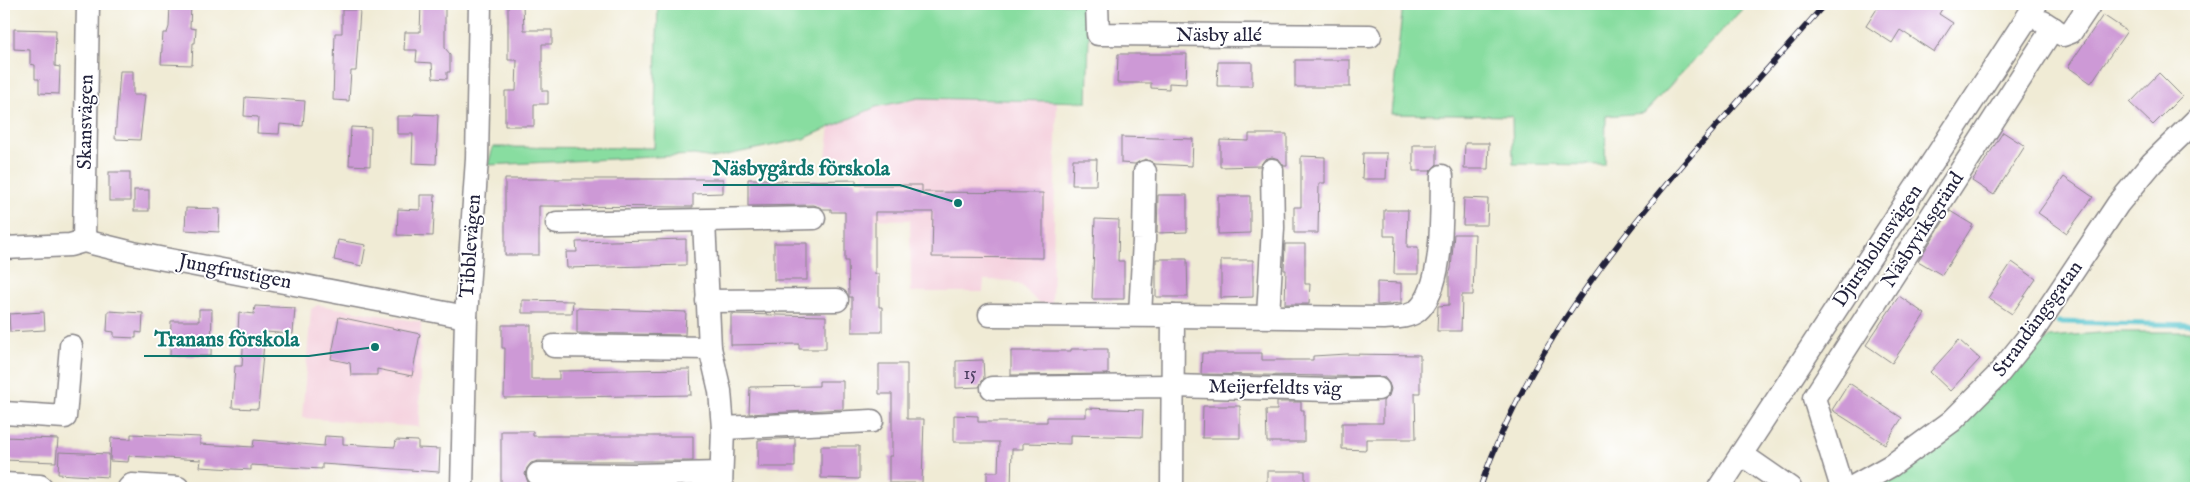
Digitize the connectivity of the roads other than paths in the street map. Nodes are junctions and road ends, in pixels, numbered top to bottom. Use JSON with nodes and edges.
{"nodes":[{"id":1,"x":88,"y":4,"type":"edge"},
{"id":2,"x":480,"y":4,"type":"edge"},
{"id":3,"x":1097,"y":4,"type":"edge"},
{"id":4,"x":2090,"y":4,"type":"edge"},
{"id":5,"x":2032,"y":9,"type":"edge"},
{"id":6,"x":2052,"y":28,"type":"junction"},
{"id":7,"x":1370,"y":36,"type":"dead end"},
{"id":8,"x":2196,"y":120,"type":"edge"},
{"id":9,"x":1272,"y":170,"type":"dead end"},
{"id":10,"x":1145,"y":172,"type":"dead end"},
{"id":11,"x":1442,"y":176,"type":"dead end"},
{"id":12,"x":814,"y":218,"type":"dead end"},
{"id":13,"x":704,"y":221,"type":"junction"},
{"id":14,"x":557,"y":223,"type":"dead end"},
{"id":15,"x":84,"y":241,"type":"junction"},
{"id":16,"x":4,"y":248,"type":"edge"},
{"id":17,"x":708,"y":300,"type":"junction"},
{"id":18,"x":837,"y":300,"type":"dead end"},
{"id":19,"x":990,"y":315,"type":"dead end"},
{"id":20,"x":1140,"y":315,"type":"junction"},
{"id":21,"x":1173,"y":316,"type":"junction"},
{"id":22,"x":1268,"y":316,"type":"junction"},
{"id":23,"x":466,"y":317,"type":"junction"},
{"id":24,"x":71,"y":346,"type":"dead end"},
{"id":25,"x":554,"y":346,"type":"dead end"},
{"id":26,"x":710,"y":348,"type":"junction"},
{"id":27,"x":1172,"y":386,"type":"junction"},
{"id":28,"x":992,"y":388,"type":"dead end"},
{"id":29,"x":1378,"y":389,"type":"dead end"},
{"id":30,"x":4,"y":413,"type":"edge"},
{"id":31,"x":872,"y":421,"type":"dead end"},
{"id":32,"x":723,"y":428,"type":"junction"},
{"id":33,"x":1741,"y":454,"type":"junction"},
{"id":34,"x":538,"y":474,"type":"dead end"},
{"id":35,"x":721,"y":481,"type":"edge"},
{"id":36,"x":4,"y":484,"type":"edge"},
{"id":37,"x":42,"y":488,"type":"edge"},
{"id":38,"x":129,"y":488,"type":"edge"},
{"id":39,"x":178,"y":488,"type":"edge"},
{"id":40,"x":462,"y":488,"type":"edge"},
{"id":41,"x":1172,"y":488,"type":"edge"},
{"id":42,"x":1719,"y":488,"type":"edge"},
{"id":43,"x":1790,"y":488,"type":"edge"},
{"id":44,"x":1842,"y":488,"type":"edge"},
{"id":45,"x":1851,"y":488,"type":"edge"}],
"edges":[{"from":1,"to":15,"type":"street","name":"Skansvägen"},
{"from":2,"to":23,"type":"street","name":"Tibblevägen"},
{"from":3,"to":7,"type":"street","name":"Näsby allé"},
{"from":4,"to":6,"type":"street"},
{"from":5,"to":6,"type":"street"},
{"from":5,"to":33,"type":"street","name":"Djursholmsvägen"},
{"from":6,"to":44,"type":"street","name":"Näsbyviksgränd"},
{"from":8,"to":45,"type":"street","name":"Strandängsgatan"},
{"from":9,"to":22,"type":"street"},
{"from":10,"to":20,"type":"street"},
{"from":11,"to":22,"type":"street"},
{"from":12,"to":13,"type":"street"},
{"from":13,"to":14,"type":"street"},
{"from":13,"to":17,"type":"street"},
{"from":15,"to":16,"type":"street","name":"Jungfrustigen"},
{"from":15,"to":23,"type":"street","name":"Jungfrustigen"},
{"from":17,"to":18,"type":"street"},
{"from":17,"to":26,"type":"street"},
{"from":19,"to":20,"type":"street"},
{"from":20,"to":21,"type":"street"},
{"from":21,"to":22,"type":"street"},
{"from":21,"to":27,"type":"street"},
{"from":23,"to":40,"type":"street","name":"Tibblevägen"},
{"from":24,"to":30,"type":"street"},
{"from":25,"to":26,"type":"street"},
{"from":26,"to":32,"type":"street"},
{"from":27,"to":28,"type":"street","name":"Meijerfeldts väg"},
{"from":27,"to":29,"type":"street","name":"Meijerfeldts väg"},
{"from":27,"to":41,"type":"street"},
{"from":31,"to":32,"type":"street"},
{"from":32,"to":35,"type":"street"},
{"from":33,"to":42,"type":"street","name":"Djursholmsvägen"},
{"from":33,"to":43,"type":"street"},
{"from":34,"to":35,"type":"street"},
{"from":36,"to":37,"type":"street"},
{"from":38,"to":39,"type":"street"}]}
